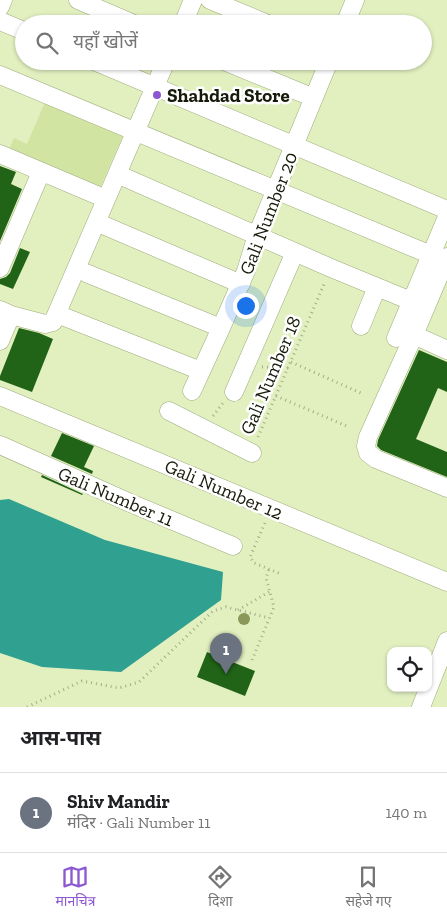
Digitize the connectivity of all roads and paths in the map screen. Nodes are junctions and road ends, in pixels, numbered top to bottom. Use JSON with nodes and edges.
{"nodes":[{"id":1,"x":3,"y":0,"type":"edge"},
{"id":2,"x":78,"y":0,"type":"edge"},
{"id":3,"x":193,"y":0,"type":"edge"},
{"id":4,"x":210,"y":0,"type":"edge"},
{"id":5,"x":355,"y":0,"type":"edge"},
{"id":6,"x":0,"y":7,"type":"edge"},
{"id":7,"x":113,"y":15,"type":"edge"},
{"id":8,"x":187,"y":15,"type":"edge"},
{"id":9,"x":246,"y":15,"type":"edge"},
{"id":10,"x":349,"y":15,"type":"edge"},
{"id":11,"x":0,"y":21,"type":"edge"},
{"id":12,"x":15,"y":27,"type":"edge"},
{"id":13,"x":115,"y":70,"type":"edge"},
{"id":14,"x":162,"y":70,"type":"edge"},
{"id":15,"x":246,"y":70,"type":"edge"},
{"id":16,"x":325,"y":70,"type":"edge"},
{"id":17,"x":0,"y":75,"type":"edge"},
{"id":18,"x":155,"y":87,"type":"junction"},
{"id":19,"x":314,"y":98,"type":"junction"},
{"id":20,"x":135,"y":132,"type":"junction"},
{"id":21,"x":294,"y":146,"type":"junction"},
{"id":22,"x":1,"y":157,"type":"edge"},
{"id":23,"x":40,"y":172,"type":"junction"},
{"id":24,"x":117,"y":174,"type":"junction"},
{"id":25,"x":276,"y":190,"type":"junction"},
{"id":26,"x":106,"y":199,"type":"junction"},
{"id":27,"x":447,"y":210,"type":"edge"},
{"id":28,"x":447,"y":217,"type":"edge"},
{"id":29,"x":103,"y":225,"type":"dead end"},
{"id":30,"x":257,"y":235,"type":"junction"},
{"id":31,"x":295,"y":252,"type":"junction"},
{"id":32,"x":439,"y":256,"type":"edge"},
{"id":33,"x":0,"y":268,"type":"edge"},
{"id":34,"x":331,"y":268,"type":"junction"},
{"id":35,"x":86,"y":273,"type":"dead end"},
{"id":36,"x":240,"y":284,"type":"junction"},
{"id":37,"x":377,"y":287,"type":"junction"},
{"id":38,"x":412,"y":301,"type":"junction"},
{"id":39,"x":6,"y":312,"type":"edge"},
{"id":40,"x":57,"y":314,"type":"junction"},
{"id":41,"x":361,"y":326,"type":"dead end"},
{"id":42,"x":222,"y":328,"type":"junction"},
{"id":43,"x":414,"y":334,"type":"junction"},
{"id":44,"x":396,"y":338,"type":"dead end"},
{"id":45,"x":0,"y":341,"type":"edge"},
{"id":46,"x":447,"y":350,"type":"edge"},
{"id":47,"x":291,"y":362,"type":"junction"},
{"id":48,"x":245,"y":367,"type":"junction"},
{"id":49,"x":288,"y":368,"type":"junction"},
{"id":50,"x":201,"y":371,"type":"junction"},
{"id":51,"x":192,"y":391,"type":"dead end"},
{"id":52,"x":234,"y":392,"type":"joint"},
{"id":53,"x":363,"y":394,"type":"dead end"},
{"id":54,"x":0,"y":396,"type":"edge"},
{"id":55,"x":276,"y":396,"type":"junction"},
{"id":56,"x":169,"y":411,"type":"dead end"},
{"id":57,"x":349,"y":427,"type":"dead end"},
{"id":58,"x":205,"y":430,"type":"junction"},
{"id":59,"x":0,"y":445,"type":"edge"},
{"id":60,"x":252,"y":453,"type":"joint"},
{"id":61,"x":447,"y":488,"type":"edge"},
{"id":62,"x":271,"y":509,"type":"junction"},
{"id":63,"x":233,"y":546,"type":"dead end"},
{"id":64,"x":269,"y":569,"type":"junction"},
{"id":65,"x":281,"y":574,"type":"dead end"},
{"id":66,"x":447,"y":582,"type":"edge"},
{"id":67,"x":269,"y":592,"type":"junction"},
{"id":68,"x":238,"y":610,"type":"junction"},
{"id":69,"x":269,"y":618,"type":"junction"},
{"id":70,"x":447,"y":641,"type":"edge"},
{"id":71,"x":252,"y":660,"type":"dead end"},
{"id":72,"x":27,"y":707,"type":"edge"},
{"id":73,"x":421,"y":707,"type":"edge"}],
"edges":[{"from":1,"to":6,"type":"street"},
{"from":2,"to":7,"type":"street"},
{"from":3,"to":8,"type":"street"},
{"from":4,"to":9,"type":"street"},
{"from":5,"to":10,"type":"street"},
{"from":11,"to":12,"type":"street"},
{"from":13,"to":18,"type":"street"},
{"from":14,"to":18,"type":"street"},
{"from":15,"to":19,"type":"street"},
{"from":16,"to":19,"type":"street","name":"Gali Number 20"},
{"from":17,"to":20,"type":"street"},
{"from":18,"to":20,"type":"street"},
{"from":18,"to":21,"type":"street"},
{"from":19,"to":21,"type":"street","name":"Gali Number 20"},
{"from":20,"to":24,"type":"street"},
{"from":20,"to":25,"type":"street"},
{"from":21,"to":25,"type":"street","name":"Gali Number 20"},
{"from":21,"to":27,"type":"street"},
{"from":22,"to":23,"type":"street"},
{"from":23,"to":26,"type":"street"},
{"from":23,"to":33,"type":"street"},
{"from":24,"to":26,"type":"street"},
{"from":24,"to":30,"type":"street"},
{"from":25,"to":30,"type":"street","name":"Gali Number 20"},
{"from":25,"to":32,"type":"street"},
{"from":26,"to":40,"type":"street"},
{"from":28,"to":32,"type":"street"},
{"from":29,"to":36,"type":"street"},
{"from":30,"to":31,"type":"street"},
{"from":30,"to":36,"type":"street","name":"Gali Number 20"},
{"from":31,"to":34,"type":"street"},
{"from":31,"to":48,"type":"street"},
{"from":32,"to":38,"type":"street"},
{"from":32,"to":43,"type":"street"},
{"from":34,"to":37,"type":"street"},
{"from":34,"to":47,"type":"path","name":"Gali Number 18"},
{"from":35,"to":42,"type":"street"},
{"from":36,"to":42,"type":"street","name":"Gali Number 20"},
{"from":37,"to":38,"type":"street"},
{"from":37,"to":41,"type":"street"},
{"from":38,"to":44,"type":"street"},
{"from":39,"to":40,"type":"street"},
{"from":39,"to":45,"type":"street"},
{"from":40,"to":50,"type":"street"},
{"from":42,"to":50,"type":"street","name":"Gali Number 20"},
{"from":43,"to":46,"type":"street"},
{"from":43,"to":61,"type":"street"},
{"from":47,"to":49,"type":"path","name":"Gali Number 18"},
{"from":47,"to":53,"type":"path"},
{"from":48,"to":49,"type":"path"},
{"from":48,"to":52,"type":"street"},
{"from":49,"to":55,"type":"path","name":"Gali Number 18"},
{"from":50,"to":51,"type":"street","name":"Gali Number 20"},
{"from":52,"to":58,"type":"path"},
{"from":54,"to":62,"type":"street","name":"Gali Number 12"},
{"from":55,"to":57,"type":"path"},
{"from":55,"to":60,"type":"path","name":"Gali Number 18"},
{"from":56,"to":58,"type":"street"},
{"from":58,"to":60,"type":"street"},
{"from":59,"to":63,"type":"street","name":"Gali Number 11"},
{"from":62,"to":64,"type":"path"},
{"from":62,"to":66,"type":"street","name":"Gali Number 12"},
{"from":64,"to":65,"type":"path"},
{"from":64,"to":67,"type":"path"},
{"from":67,"to":68,"type":"path"},
{"from":67,"to":69,"type":"path"},
{"from":68,"to":69,"type":"path"},
{"from":68,"to":72,"type":"path"},
{"from":69,"to":71,"type":"path"},
{"from":70,"to":73,"type":"street"}]}
